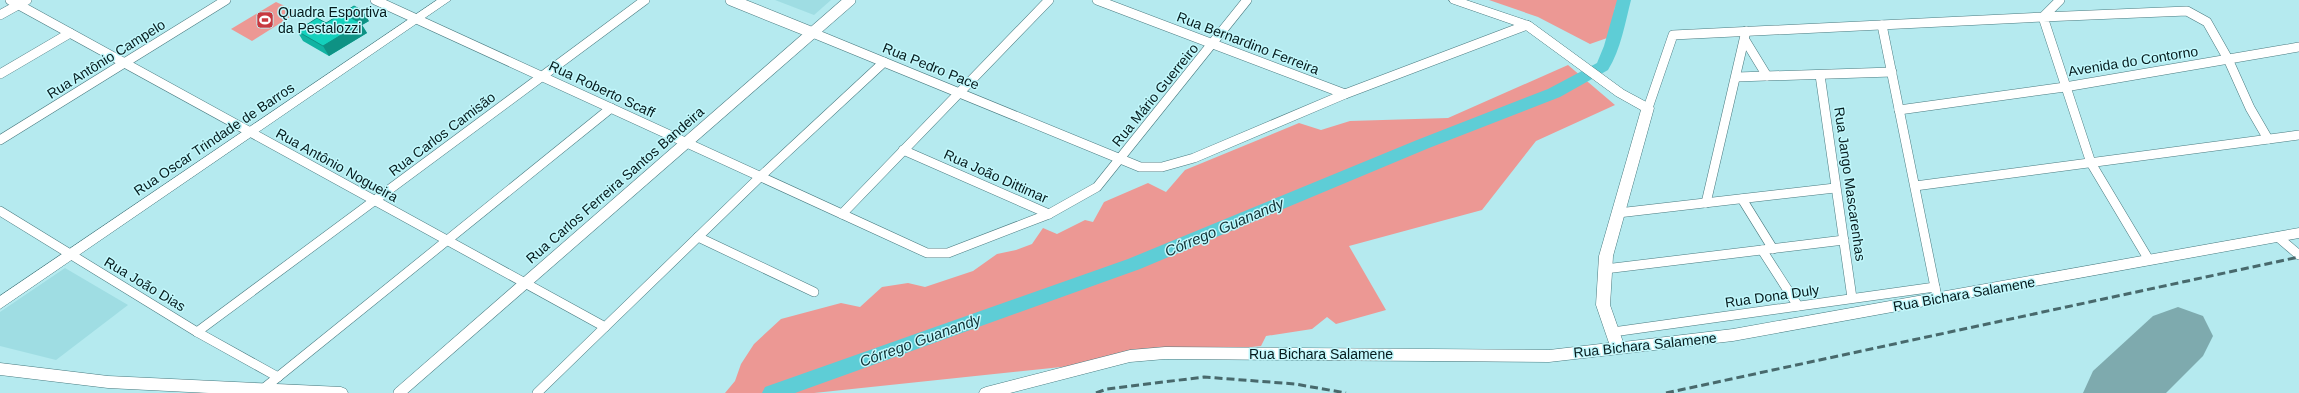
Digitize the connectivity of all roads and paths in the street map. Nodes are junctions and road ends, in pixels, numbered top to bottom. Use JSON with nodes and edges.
{"nodes":[{"id":1,"x":10,"y":0,"type":"edge"},
{"id":2,"x":27,"y":0,"type":"edge"},
{"id":3,"x":226,"y":0,"type":"edge"},
{"id":4,"x":375,"y":0,"type":"edge"},
{"id":5,"x":445,"y":0,"type":"edge"},
{"id":6,"x":645,"y":0,"type":"edge"},
{"id":7,"x":731,"y":0,"type":"edge"},
{"id":8,"x":850,"y":0,"type":"edge"},
{"id":9,"x":1049,"y":0,"type":"edge"},
{"id":10,"x":1096,"y":0,"type":"edge"},
{"id":11,"x":1247,"y":0,"type":"edge"},
{"id":12,"x":1456,"y":0,"type":"edge"},
{"id":13,"x":2060,"y":0,"type":"edge"},
{"id":14,"x":19,"y":5,"type":"junction"},
{"id":15,"x":0,"y":15,"type":"edge"},
{"id":16,"x":2043,"y":17,"type":"junction"},
{"id":17,"x":417,"y":19,"type":"junction"},
{"id":18,"x":1527,"y":25,"type":"junction"},
{"id":19,"x":1882,"y":25,"type":"junction"},
{"id":20,"x":70,"y":33,"type":"junction"},
{"id":21,"x":813,"y":33,"type":"junction"},
{"id":22,"x":1746,"y":35,"type":"junction"},
{"id":23,"x":1213,"y":43,"type":"junction"},
{"id":24,"x":2299,"y":47,"type":"edge"},
{"id":25,"x":2228,"y":59,"type":"junction"},
{"id":26,"x":884,"y":62,"type":"junction"},
{"id":27,"x":124,"y":63,"type":"junction"},
{"id":28,"x":1892,"y":72,"type":"junction"},
{"id":29,"x":0,"y":74,"type":"edge"},
{"id":30,"x":1820,"y":75,"type":"junction"},
{"id":31,"x":541,"y":76,"type":"junction"},
{"id":32,"x":1767,"y":76,"type":"junction"},
{"id":33,"x":1737,"y":77,"type":"junction"},
{"id":34,"x":2065,"y":87,"type":"junction"},
{"id":35,"x":959,"y":93,"type":"junction"},
{"id":36,"x":1345,"y":94,"type":"junction"},
{"id":37,"x":611,"y":108,"type":"junction"},
{"id":38,"x":1648,"y":108,"type":"junction"},
{"id":39,"x":1899,"y":110,"type":"junction"},
{"id":40,"x":249,"y":133,"type":"junction"},
{"id":41,"x":2299,"y":135,"type":"edge"},
{"id":42,"x":2268,"y":139,"type":"junction"},
{"id":43,"x":0,"y":140,"type":"edge"},
{"id":44,"x":688,"y":143,"type":"junction"},
{"id":45,"x":903,"y":150,"type":"junction"},
{"id":46,"x":1120,"y":158,"type":"junction"},
{"id":47,"x":2091,"y":163,"type":"junction"},
{"id":48,"x":761,"y":176,"type":"junction"},
{"id":49,"x":1915,"y":186,"type":"junction"},
{"id":50,"x":1097,"y":187,"type":"joint"},
{"id":51,"x":1835,"y":188,"type":"junction"},
{"id":52,"x":1742,"y":199,"type":"junction"},
{"id":53,"x":375,"y":202,"type":"junction"},
{"id":54,"x":1706,"y":203,"type":"junction"},
{"id":55,"x":1618,"y":212,"type":"junction"},
{"id":56,"x":1,"y":213,"type":"edge"},
{"id":57,"x":842,"y":214,"type":"junction"},
{"id":58,"x":1049,"y":214,"type":"junction"},
{"id":59,"x":2299,"y":234,"type":"edge"},
{"id":60,"x":698,"y":237,"type":"junction"},
{"id":61,"x":2278,"y":237,"type":"junction"},
{"id":62,"x":1844,"y":240,"type":"junction"},
{"id":63,"x":448,"y":242,"type":"junction"},
{"id":64,"x":1773,"y":249,"type":"junction"},
{"id":65,"x":1762,"y":250,"type":"junction"},
{"id":66,"x":70,"y":255,"type":"junction"},
{"id":67,"x":2299,"y":255,"type":"edge"},
{"id":68,"x":2149,"y":260,"type":"junction"},
{"id":69,"x":1605,"y":269,"type":"junction"},
{"id":70,"x":524,"y":284,"type":"junction"},
{"id":71,"x":814,"y":292,"type":"dead end"},
{"id":72,"x":1936,"y":292,"type":"junction"},
{"id":73,"x":1852,"y":298,"type":"junction"},
{"id":74,"x":0,"y":303,"type":"edge"},
{"id":75,"x":1798,"y":306,"type":"junction"},
{"id":76,"x":605,"y":327,"type":"junction"},
{"id":77,"x":197,"y":332,"type":"junction"},
{"id":78,"x":1612,"y":332,"type":"junction"},
{"id":79,"x":1618,"y":348,"type":"junction"},
{"id":80,"x":0,"y":369,"type":"edge"},
{"id":81,"x":278,"y":377,"type":"junction"},
{"id":82,"x":263,"y":389,"type":"junction"},
{"id":83,"x":340,"y":393,"type":"edge"},
{"id":84,"x":399,"y":393,"type":"edge"},
{"id":85,"x":538,"y":393,"type":"edge"},
{"id":86,"x":986,"y":393,"type":"edge"}],
"edges":[{"from":1,"to":14,"type":"street","name":"Rua Antônio Nogueira"},
{"from":2,"to":14,"type":"street"},
{"from":3,"to":27,"type":"street","name":"Rua Antônio Campelo"},
{"from":4,"to":17,"type":"street","name":"Rua Roberto Scaff"},
{"from":5,"to":17,"type":"main road","name":"Rua Oscar Trindade de Barros"},
{"from":6,"to":31,"type":"street","name":"Rua Carlos Camisão"},
{"from":7,"to":21,"type":"street","name":"Rua Pedro Pace"},
{"from":8,"to":21,"type":"street","name":"Rua Carlos Ferreira Santos Bandeira"},
{"from":9,"to":35,"type":"street"},
{"from":10,"to":23,"type":"street","name":"Rua Bernardino Ferreira"},
{"from":11,"to":23,"type":"street","name":"Rua Mário Guerreiro"},
{"from":12,"to":18,"type":"main road"},
{"from":13,"to":16,"type":"street"},
{"from":14,"to":15,"type":"street"},
{"from":14,"to":20,"type":"street","name":"Rua Antônio Nogueira"},
{"from":16,"to":19,"type":"street","name":"Avenida do Contorno"},
{"from":16,"to":25,"type":"street","name":"Avenida do Contorno"},
{"from":16,"to":34,"type":"street","name":"Avenida do Contorno"},
{"from":17,"to":31,"type":"street","name":"Rua Roberto Scaff"},
{"from":17,"to":40,"type":"main road","name":"Rua Oscar Trindade de Barros"},
{"from":18,"to":36,"type":"street","name":"Rua Pedro Pace"},
{"from":18,"to":38,"type":"main road"},
{"from":19,"to":22,"type":"street","name":"Avenida do Contorno"},
{"from":19,"to":28,"type":"street"},
{"from":20,"to":27,"type":"street","name":"Rua Antônio Nogueira"},
{"from":20,"to":29,"type":"street"},
{"from":21,"to":26,"type":"street","name":"Rua Pedro Pace"},
{"from":21,"to":44,"type":"street","name":"Rua Carlos Ferreira Santos Bandeira"},
{"from":22,"to":32,"type":"street"},
{"from":22,"to":33,"type":"street"},
{"from":22,"to":38,"type":"street","name":"Avenida do Contorno"},
{"from":23,"to":36,"type":"street","name":"Rua Bernardino Ferreira"},
{"from":23,"to":46,"type":"street","name":"Rua Mário Guerreiro"},
{"from":24,"to":25,"type":"street","name":"Avenida do Contorno"},
{"from":25,"to":34,"type":"street","name":"Avenida do Contorno"},
{"from":25,"to":42,"type":"street"},
{"from":26,"to":35,"type":"street","name":"Rua Pedro Pace"},
{"from":26,"to":48,"type":"street"},
{"from":27,"to":40,"type":"street","name":"Rua Antônio Nogueira"},
{"from":27,"to":43,"type":"street","name":"Rua Antônio Campelo"},
{"from":28,"to":30,"type":"street"},
{"from":28,"to":39,"type":"street"},
{"from":30,"to":32,"type":"street"},
{"from":30,"to":51,"type":"street","name":"Rua Jango Mascarenhas"},
{"from":31,"to":37,"type":"street","name":"Rua Roberto Scaff"},
{"from":31,"to":53,"type":"street","name":"Rua Carlos Camisão"},
{"from":32,"to":33,"type":"street"},
{"from":33,"to":54,"type":"street"},
{"from":34,"to":39,"type":"street"},
{"from":34,"to":47,"type":"street"},
{"from":35,"to":45,"type":"street"},
{"from":35,"to":46,"type":"street","name":"Rua Pedro Pace"},
{"from":36,"to":46,"type":"street","name":"Rua Pedro Pace"},
{"from":37,"to":44,"type":"street","name":"Rua Roberto Scaff"},
{"from":37,"to":63,"type":"street"},
{"from":38,"to":55,"type":"main road"},
{"from":39,"to":49,"type":"street"},
{"from":40,"to":53,"type":"street","name":"Rua Antônio Nogueira"},
{"from":40,"to":66,"type":"main road","name":"Rua Oscar Trindade de Barros"},
{"from":41,"to":42,"type":"street"},
{"from":42,"to":47,"type":"street"},
{"from":44,"to":48,"type":"street","name":"Rua Roberto Scaff"},
{"from":44,"to":70,"type":"street","name":"Rua Carlos Ferreira Santos Bandeira"},
{"from":45,"to":57,"type":"street"},
{"from":45,"to":58,"type":"street","name":"Rua João Dittimar"},
{"from":46,"to":50,"type":"street","name":"Rua Mário Guerreiro"},
{"from":47,"to":49,"type":"street"},
{"from":47,"to":68,"type":"street"},
{"from":48,"to":57,"type":"street","name":"Rua Roberto Scaff"},
{"from":48,"to":60,"type":"street"},
{"from":49,"to":72,"type":"street"},
{"from":50,"to":58,"type":"street","name":"Rua João Dittimar"},
{"from":51,"to":52,"type":"street"},
{"from":51,"to":62,"type":"street","name":"Rua Jango Mascarenhas"},
{"from":52,"to":54,"type":"street"},
{"from":52,"to":64,"type":"street"},
{"from":53,"to":63,"type":"street","name":"Rua Antônio Nogueira"},
{"from":53,"to":77,"type":"street","name":"Rua Carlos Camisão"},
{"from":54,"to":55,"type":"street"},
{"from":55,"to":69,"type":"main road"},
{"from":56,"to":66,"type":"street","name":"Rua João Dias"},
{"from":57,"to":58,"type":"street","name":"Rua Roberto Scaff"},
{"from":59,"to":61,"type":"main road","name":"Rua Bichara Salamene"},
{"from":60,"to":71,"type":"street"},
{"from":60,"to":76,"type":"street"},
{"from":61,"to":67,"type":"street"},
{"from":61,"to":68,"type":"main road","name":"Rua Bichara Salamene"},
{"from":62,"to":64,"type":"street"},
{"from":62,"to":73,"type":"street","name":"Rua Jango Mascarenhas"},
{"from":63,"to":70,"type":"street","name":"Rua Antônio Nogueira"},
{"from":63,"to":81,"type":"street"},
{"from":64,"to":65,"type":"street"},
{"from":65,"to":69,"type":"street"},
{"from":65,"to":75,"type":"street"},
{"from":66,"to":74,"type":"main road","name":"Rua Oscar Trindade de Barros"},
{"from":66,"to":77,"type":"street","name":"Rua João Dias"},
{"from":68,"to":72,"type":"main road","name":"Rua Bichara Salamene"},
{"from":69,"to":78,"type":"main road"},
{"from":70,"to":76,"type":"street","name":"Rua Antônio Nogueira"},
{"from":70,"to":84,"type":"street","name":"Rua Carlos Ferreira Santos Bandeira"},
{"from":72,"to":73,"type":"street","name":"Rua Dona Duly"},
{"from":72,"to":79,"type":"main road","name":"Rua Bichara Salamene"},
{"from":73,"to":75,"type":"street","name":"Rua Dona Duly"},
{"from":75,"to":78,"type":"street","name":"Rua Dona Duly"},
{"from":76,"to":85,"type":"street"},
{"from":77,"to":81,"type":"street","name":"Rua João Dias"},
{"from":78,"to":79,"type":"main road"},
{"from":79,"to":86,"type":"main road","name":"Rua Bichara Salamene"},
{"from":80,"to":82,"type":"main road"},
{"from":81,"to":82,"type":"street"},
{"from":82,"to":83,"type":"main road"}]}
